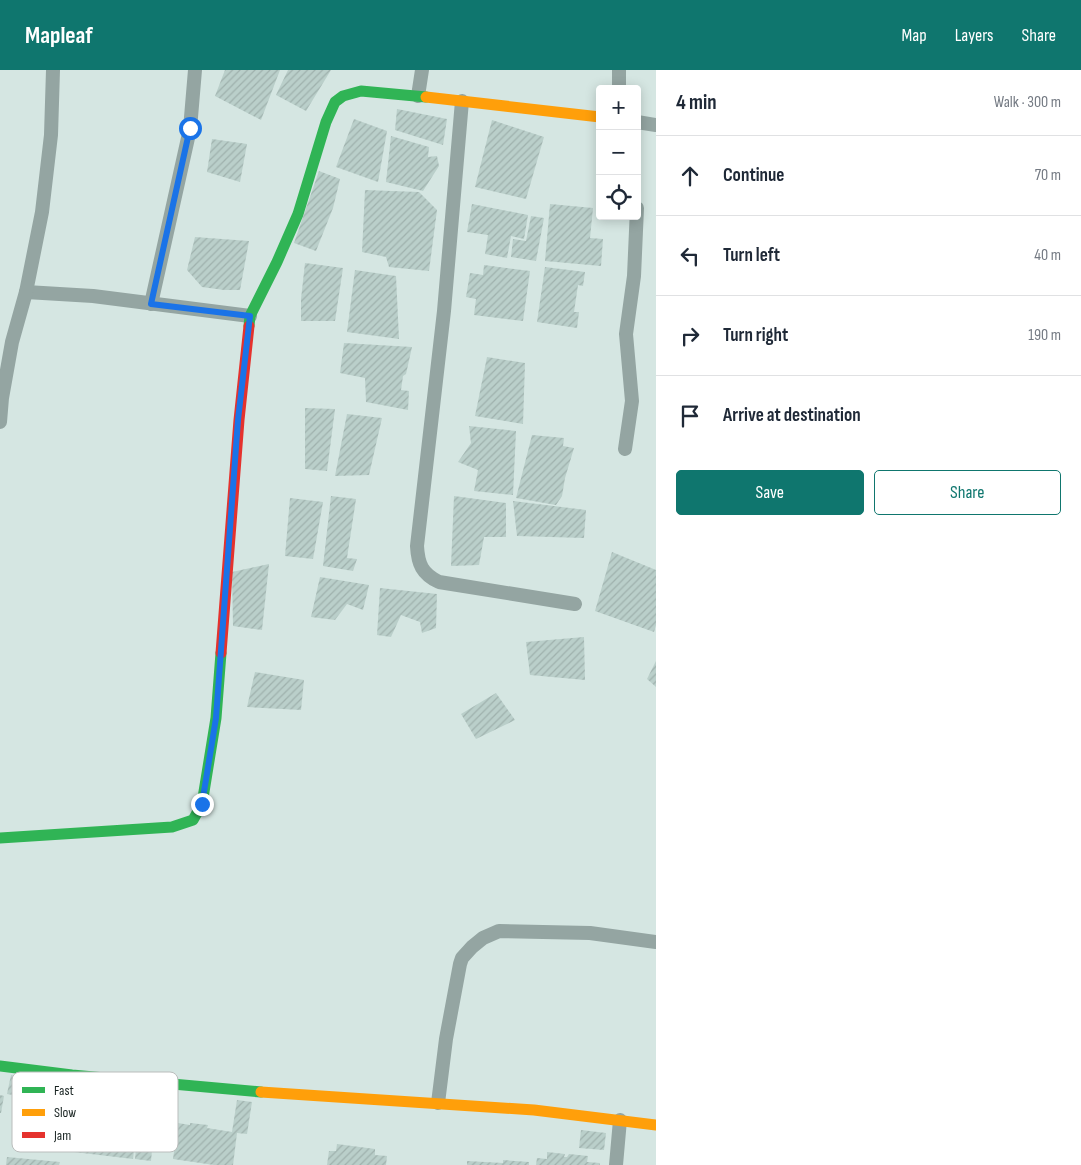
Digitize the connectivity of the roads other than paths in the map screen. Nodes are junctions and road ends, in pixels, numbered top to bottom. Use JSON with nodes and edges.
{"nodes":[{"id":1,"x":53,"y":70,"type":"edge"},
{"id":2,"x":195,"y":70,"type":"edge"},
{"id":3,"x":422,"y":70,"type":"edge"},
{"id":4,"x":620,"y":70,"type":"edge"},
{"id":5,"x":619,"y":85,"type":"edge"},
{"id":6,"x":418,"y":96,"type":"junction"},
{"id":7,"x":462,"y":101,"type":"junction"},
{"id":8,"x":596,"y":117,"type":"edge"},
{"id":9,"x":641,"y":123,"type":"edge"},
{"id":10,"x":656,"y":126,"type":"edge"},
{"id":11,"x":636,"y":220,"type":"edge"},
{"id":12,"x":26,"y":292,"type":"junction"},
{"id":13,"x":151,"y":304,"type":"junction"},
{"id":14,"x":250,"y":316,"type":"junction"},
{"id":15,"x":1,"y":398,"type":"edge"},
{"id":16,"x":0,"y":422,"type":"edge"},
{"id":17,"x":625,"y":449,"type":"dead end"},
{"id":18,"x":575,"y":604,"type":"dead end"},
{"id":19,"x":0,"y":838,"type":"edge"},
{"id":20,"x":656,"y":942,"type":"edge"},
{"id":21,"x":0,"y":1066,"type":"edge"},
{"id":22,"x":48,"y":1072,"type":"edge"},
{"id":23,"x":178,"y":1085,"type":"edge"},
{"id":24,"x":438,"y":1103,"type":"junction"},
{"id":25,"x":620,"y":1120,"type":"junction"},
{"id":26,"x":656,"y":1125,"type":"edge"},
{"id":27,"x":616,"y":1165,"type":"edge"}],
"edges":[{"from":1,"to":12,"type":"street"},
{"from":2,"to":13,"type":"street"},
{"from":3,"to":6,"type":"street"},
{"from":4,"to":5,"type":"street"},
{"from":6,"to":7,"type":"street"},
{"from":6,"to":14,"type":"street"},
{"from":7,"to":8,"type":"street"},
{"from":7,"to":18,"type":"street"},
{"from":9,"to":10,"type":"street"},
{"from":11,"to":17,"type":"street"},
{"from":12,"to":13,"type":"street"},
{"from":12,"to":15,"type":"street"},
{"from":13,"to":14,"type":"street"},
{"from":14,"to":19,"type":"street"},
{"from":15,"to":16,"type":"street"},
{"from":20,"to":24,"type":"street"},
{"from":21,"to":22,"type":"street"},
{"from":23,"to":24,"type":"street"},
{"from":24,"to":25,"type":"street"},
{"from":25,"to":26,"type":"street"},
{"from":25,"to":27,"type":"street"}]}
